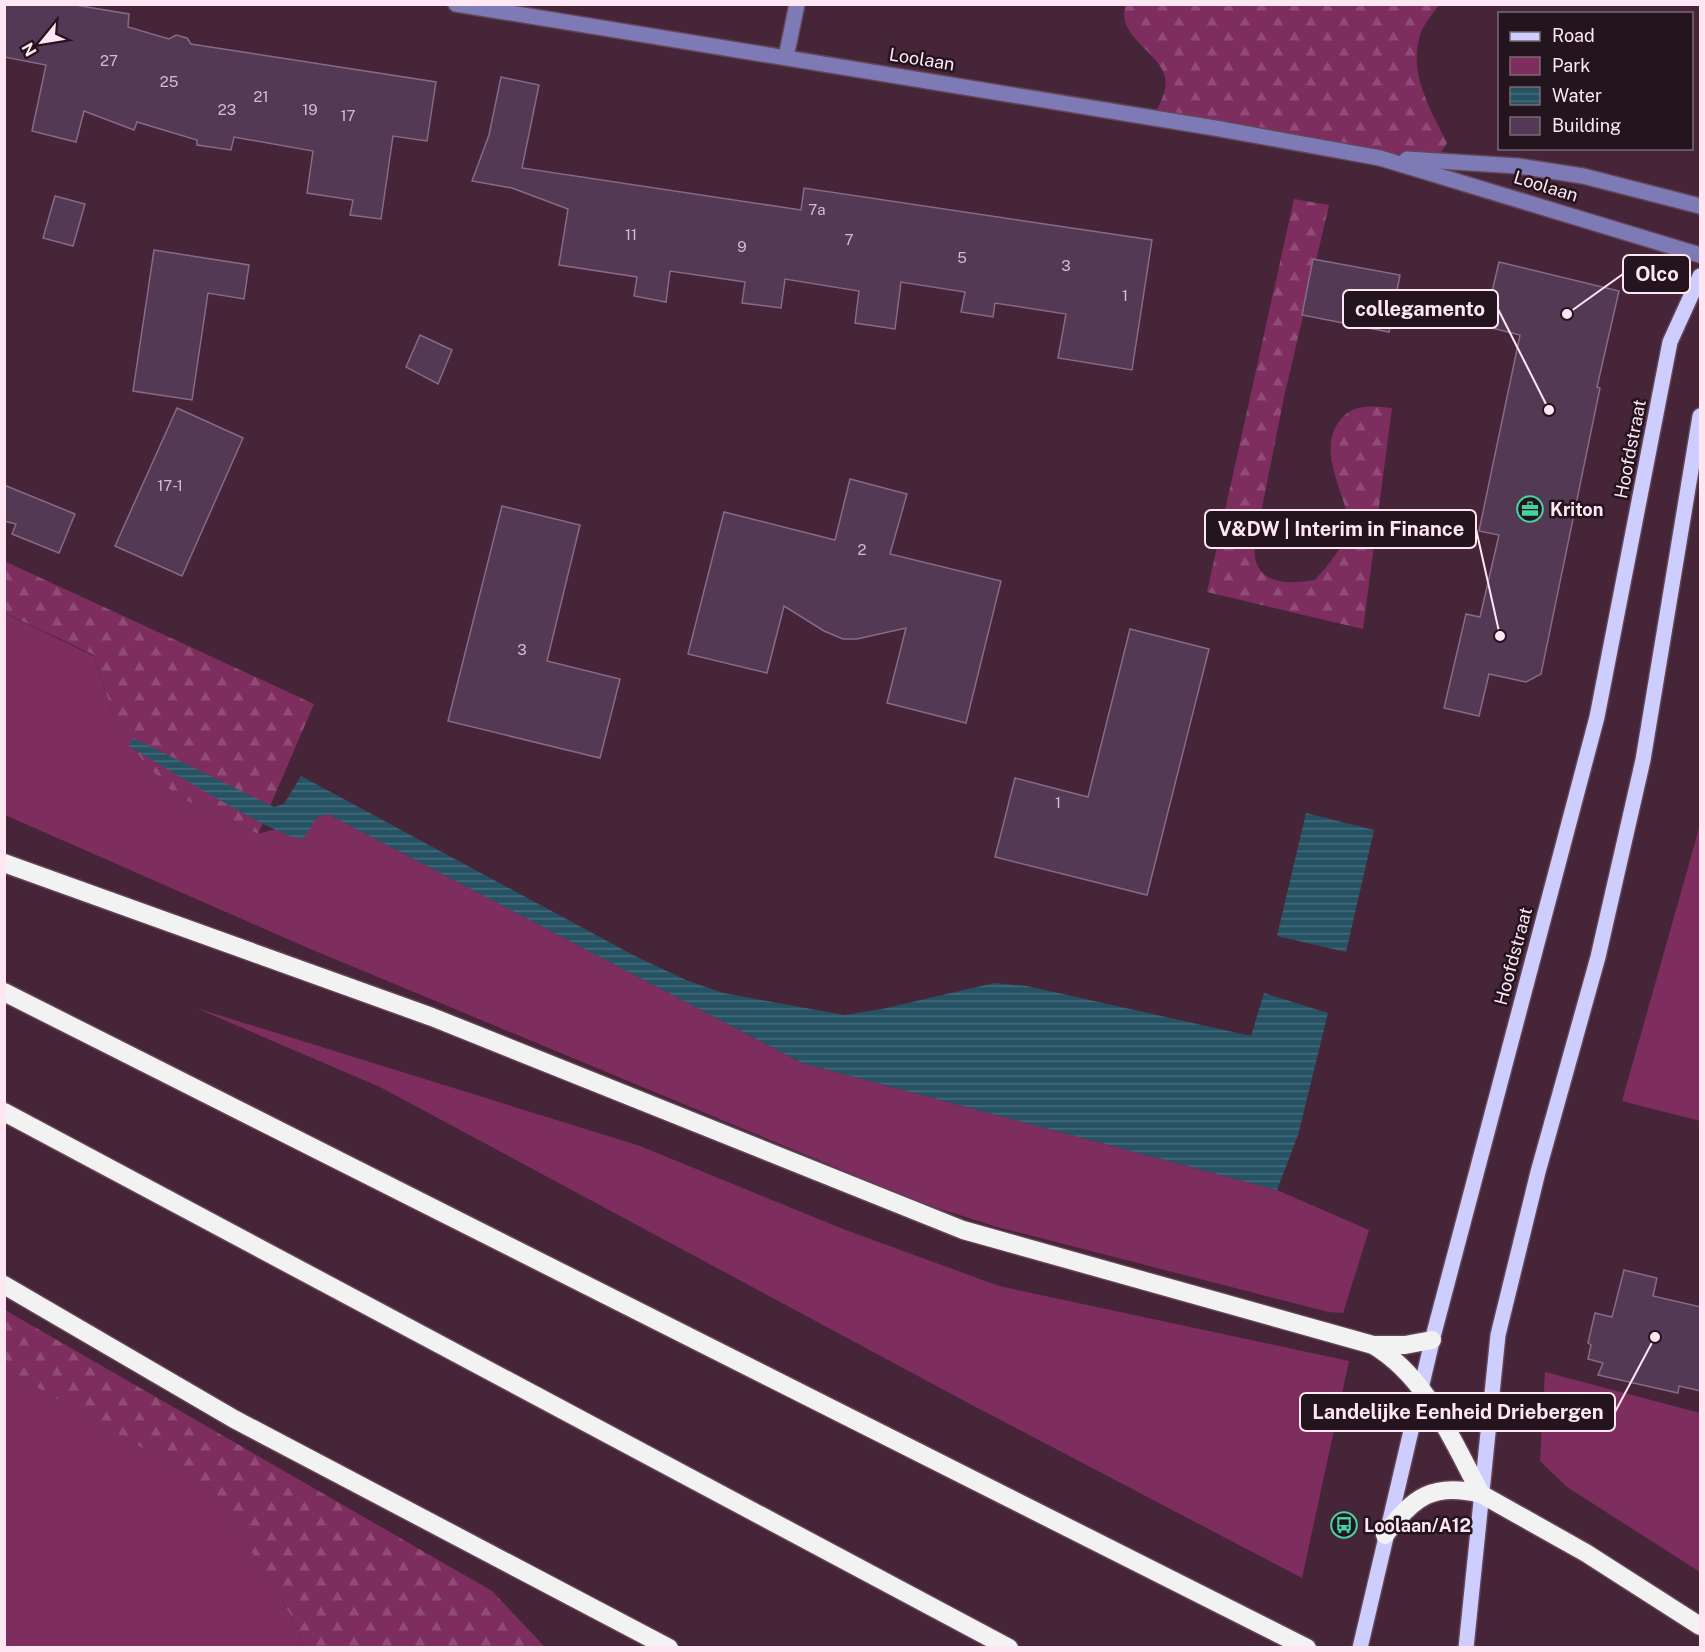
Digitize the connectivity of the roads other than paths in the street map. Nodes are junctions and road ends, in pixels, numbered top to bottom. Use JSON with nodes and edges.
{"nodes":[{"id":1,"x":456,"y":4,"type":"edge"},
{"id":2,"x":797,"y":4,"type":"edge"},
{"id":3,"x":786,"y":57,"type":"junction"},
{"id":4,"x":1380,"y":158,"type":"junction"},
{"id":5,"x":1701,"y":206,"type":"edge"},
{"id":6,"x":1701,"y":255,"type":"edge"},
{"id":7,"x":1701,"y":276,"type":"edge"},
{"id":8,"x":1701,"y":416,"type":"edge"},
{"id":9,"x":4,"y":863,"type":"edge"},
{"id":10,"x":4,"y":992,"type":"edge"},
{"id":11,"x":4,"y":1112,"type":"edge"},
{"id":12,"x":4,"y":1285,"type":"edge"},
{"id":13,"x":1432,"y":1340,"type":"junction"},
{"id":14,"x":1373,"y":1345,"type":"junction"},
{"id":15,"x":1421,"y":1387,"type":"junction"},
{"id":16,"x":1481,"y":1494,"type":"junction"},
{"id":17,"x":1385,"y":1535,"type":"junction"},
{"id":18,"x":1701,"y":1626,"type":"edge"},
{"id":19,"x":669,"y":1647,"type":"edge"},
{"id":20,"x":1009,"y":1647,"type":"edge"},
{"id":21,"x":1307,"y":1647,"type":"edge"},
{"id":22,"x":1360,"y":1647,"type":"edge"},
{"id":23,"x":1466,"y":1647,"type":"edge"}],
"edges":[{"from":1,"to":3,"type":"street","name":"Loolaan"},
{"from":2,"to":3,"type":"street"},
{"from":3,"to":4,"type":"street","name":"Loolaan"},
{"from":4,"to":5,"type":"street","name":"Loolaan"},
{"from":4,"to":6,"type":"street","name":"Loolaan"},
{"from":7,"to":13,"type":"main road","name":"Hoofdstraat"},
{"from":8,"to":16,"type":"main road"},
{"from":9,"to":14,"type":"highway"},
{"from":10,"to":21,"type":"highway"},
{"from":11,"to":20,"type":"highway"},
{"from":12,"to":19,"type":"highway"},
{"from":13,"to":14,"type":"highway"},
{"from":13,"to":15,"type":"main road","name":"Hoofdstraat"},
{"from":14,"to":15,"type":"highway"},
{"from":15,"to":16,"type":"highway"},
{"from":15,"to":17,"type":"main road","name":"Hoofdstraat"},
{"from":16,"to":17,"type":"highway"},
{"from":16,"to":18,"type":"highway"},
{"from":16,"to":23,"type":"main road"},
{"from":17,"to":22,"type":"main road","name":"Hoofdstraat"}]}
